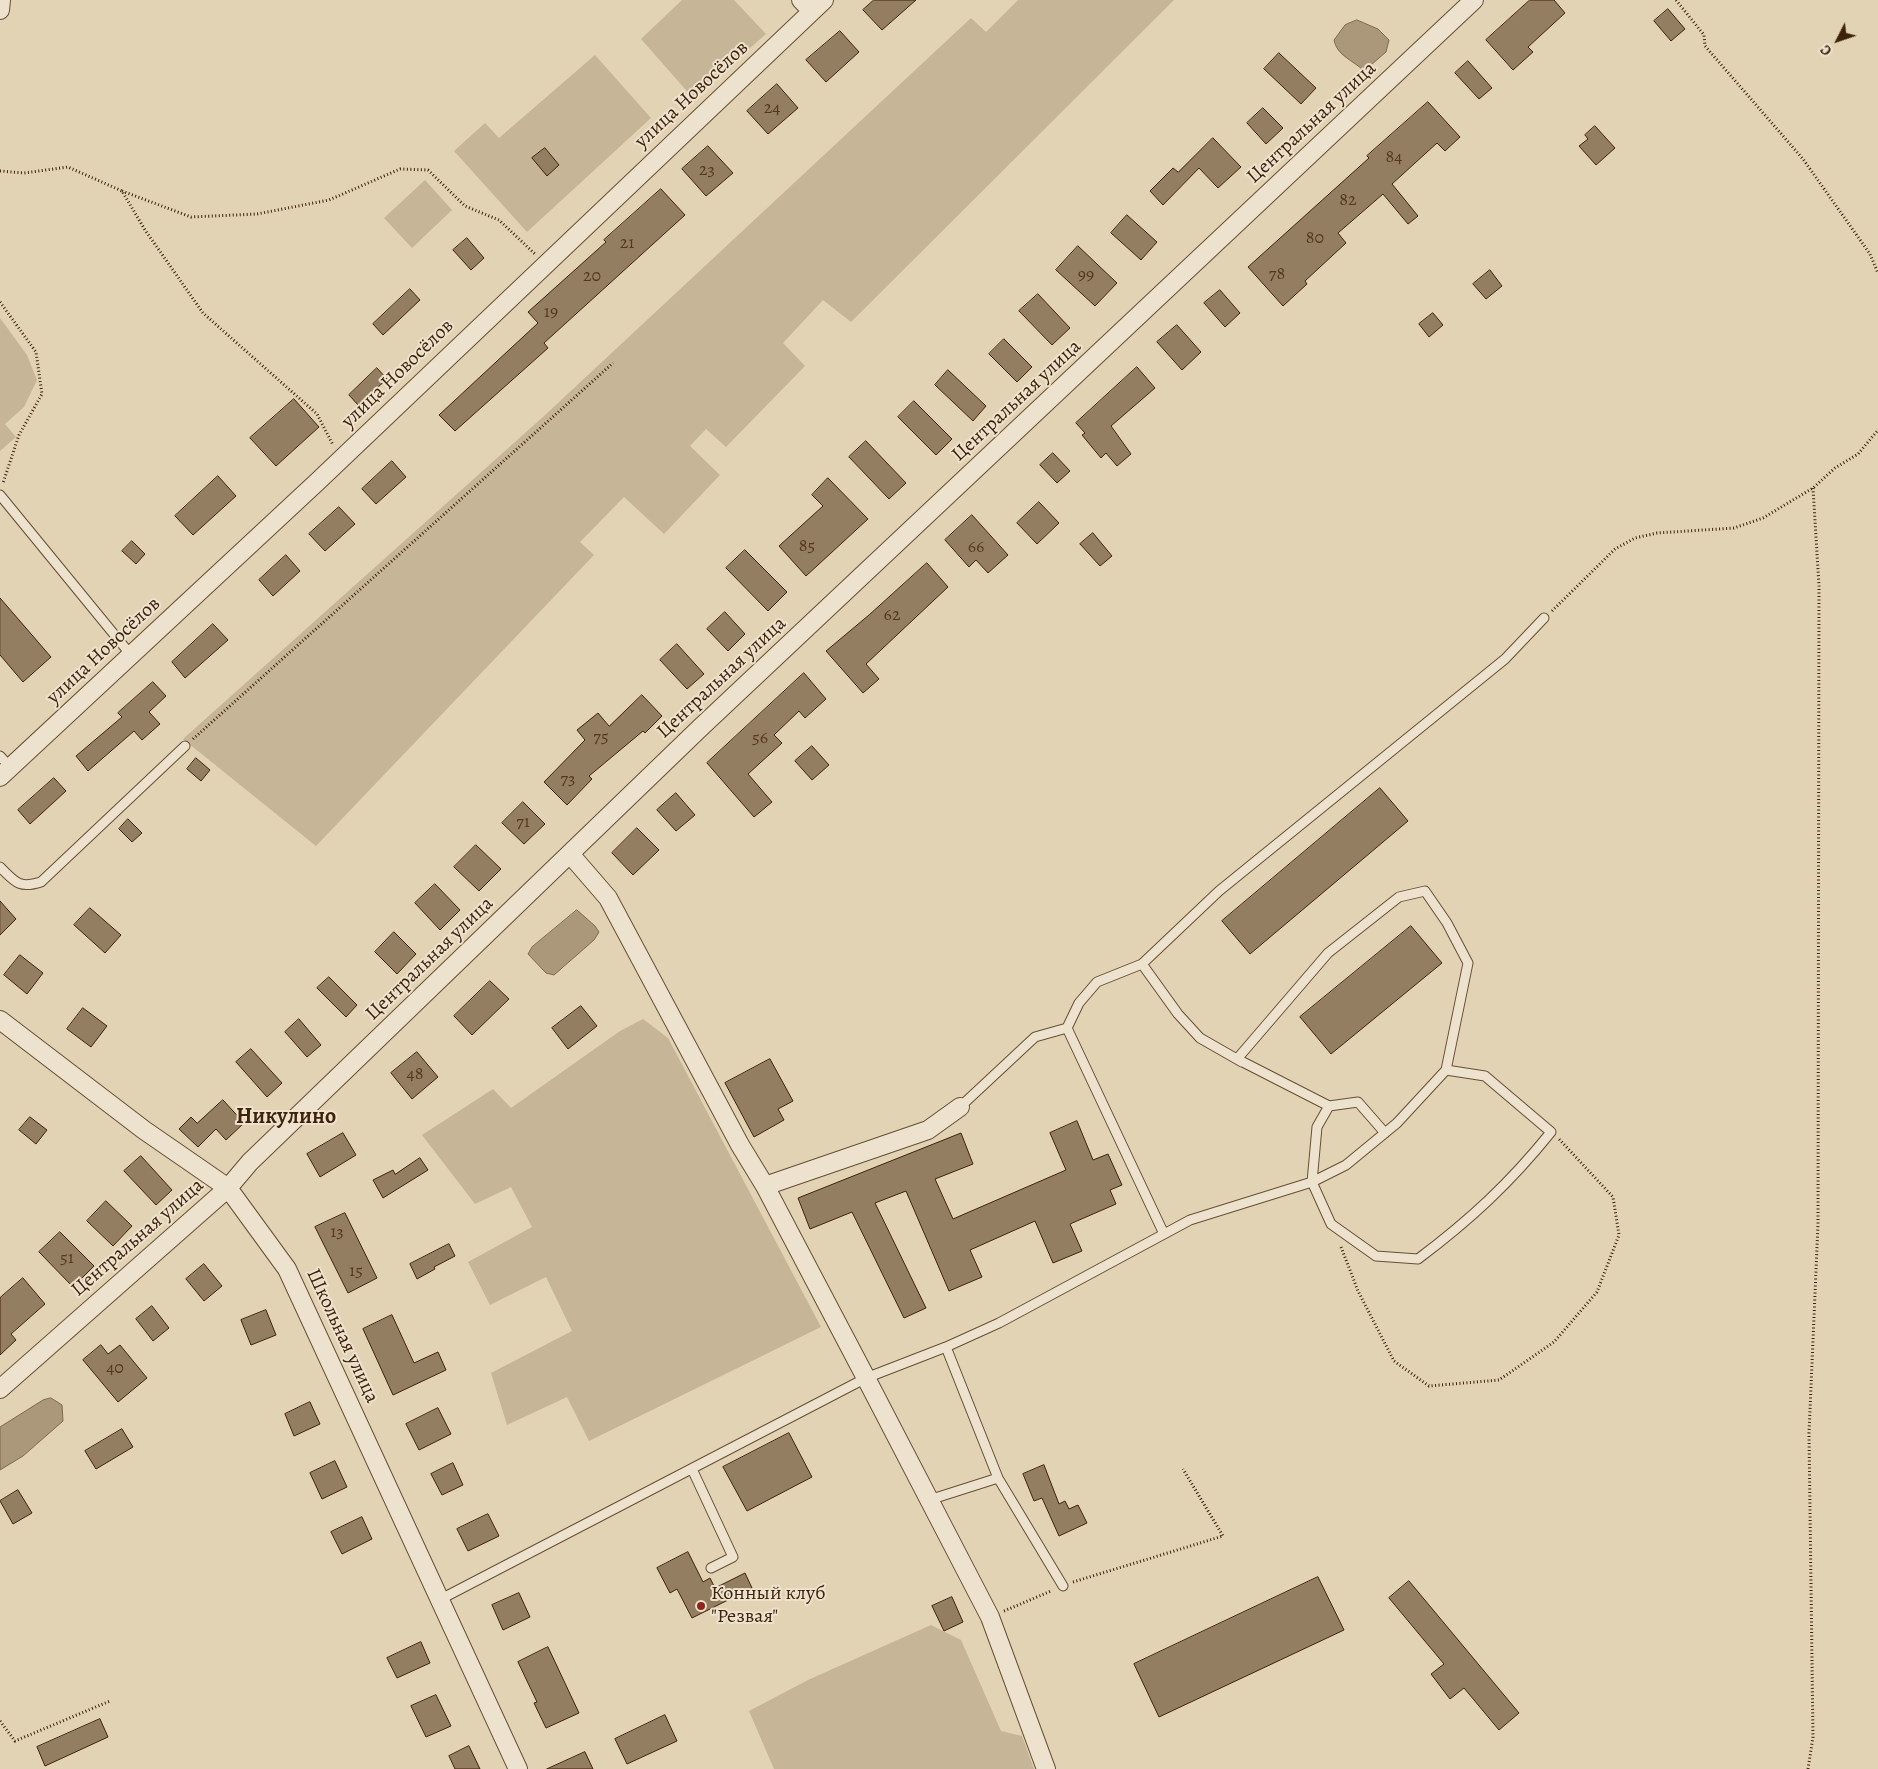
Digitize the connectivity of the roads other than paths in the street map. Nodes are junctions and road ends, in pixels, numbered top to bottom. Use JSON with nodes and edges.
{"nodes":[{"id":1,"x":1,"y":0,"type":"edge"},
{"id":2,"x":1474,"y":0,"type":"edge"},
{"id":3,"x":812,"y":4,"type":"edge"},
{"id":4,"x":0,"y":10,"type":"edge"},
{"id":5,"x":0,"y":495,"type":"edge"},
{"id":6,"x":1544,"y":618,"type":"road end"},
{"id":7,"x":132,"y":655,"type":"junction"},
{"id":8,"x":185,"y":746,"type":"road end"},
{"id":9,"x":3,"y":767,"type":"edge"},
{"id":10,"x":570,"y":854,"type":"junction"},
{"id":11,"x":0,"y":867,"type":"edge"},
{"id":12,"x":1142,"y":964,"type":"junction"},
{"id":13,"x":0,"y":1020,"type":"edge"},
{"id":14,"x":1066,"y":1028,"type":"junction"},
{"id":15,"x":1238,"y":1059,"type":"junction"},
{"id":16,"x":1446,"y":1070,"type":"junction"},
{"id":17,"x":1329,"y":1106,"type":"junction"},
{"id":18,"x":960,"y":1107,"type":"joint"},
{"id":19,"x":1385,"y":1133,"type":"junction"},
{"id":20,"x":1312,"y":1182,"type":"junction"},
{"id":21,"x":765,"y":1186,"type":"junction"},
{"id":22,"x":228,"y":1188,"type":"junction"},
{"id":23,"x":1164,"y":1234,"type":"junction"},
{"id":24,"x":946,"y":1347,"type":"junction"},
{"id":25,"x":866,"y":1378,"type":"junction"},
{"id":26,"x":0,"y":1388,"type":"edge"},
{"id":27,"x":692,"y":1469,"type":"junction"},
{"id":28,"x":998,"y":1478,"type":"junction"},
{"id":29,"x":929,"y":1500,"type":"junction"},
{"id":30,"x":711,"y":1568,"type":"dead end"},
{"id":31,"x":1063,"y":1586,"type":"road end"},
{"id":32,"x":441,"y":1599,"type":"junction"},
{"id":33,"x":518,"y":1769,"type":"edge"},
{"id":34,"x":1046,"y":1769,"type":"edge"}],
"edges":[{"from":1,"to":4,"type":"street"},
{"from":2,"to":10,"type":"street","name":"Центральная улица"},
{"from":3,"to":7,"type":"street","name":"улица Новосёлов"},
{"from":5,"to":7,"type":"lane"},
{"from":6,"to":12,"type":"lane"},
{"from":7,"to":9,"type":"street","name":"улица Новосёлов"},
{"from":8,"to":11,"type":"lane"},
{"from":10,"to":21,"type":"street"},
{"from":10,"to":22,"type":"street","name":"Центральная улица"},
{"from":12,"to":14,"type":"lane"},
{"from":12,"to":15,"type":"lane"},
{"from":13,"to":22,"type":"street","name":"Школьная улица"},
{"from":14,"to":18,"type":"lane"},
{"from":14,"to":23,"type":"lane"},
{"from":15,"to":16,"type":"lane"},
{"from":15,"to":17,"type":"lane"},
{"from":16,"to":19,"type":"lane"},
{"from":16,"to":20,"type":"lane"},
{"from":17,"to":19,"type":"lane"},
{"from":17,"to":20,"type":"lane"},
{"from":18,"to":21,"type":"street"},
{"from":19,"to":20,"type":"lane"},
{"from":20,"to":23,"type":"lane"},
{"from":21,"to":25,"type":"street"},
{"from":22,"to":26,"type":"street","name":"Центральная улица"},
{"from":22,"to":32,"type":"street","name":"Школьная улица"},
{"from":23,"to":24,"type":"lane"},
{"from":24,"to":25,"type":"lane"},
{"from":24,"to":28,"type":"lane"},
{"from":25,"to":27,"type":"lane"},
{"from":25,"to":29,"type":"street"},
{"from":27,"to":30,"type":"lane"},
{"from":27,"to":32,"type":"lane"},
{"from":28,"to":29,"type":"lane"},
{"from":28,"to":31,"type":"lane"},
{"from":29,"to":34,"type":"street"},
{"from":32,"to":33,"type":"street","name":"Школьная улица"}]}
